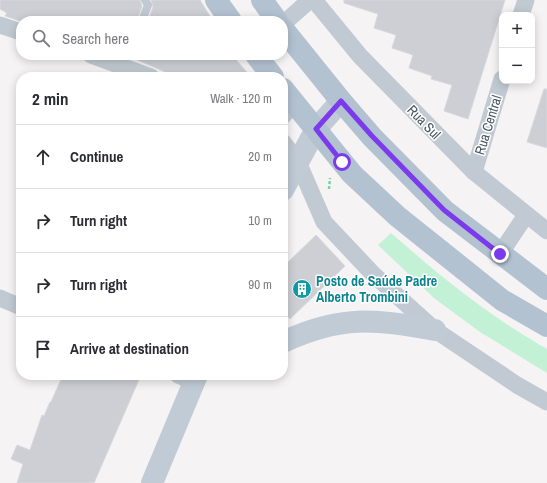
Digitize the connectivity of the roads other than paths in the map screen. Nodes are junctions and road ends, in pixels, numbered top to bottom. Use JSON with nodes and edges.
{"nodes":[{"id":1,"x":145,"y":0,"type":"edge"},
{"id":2,"x":216,"y":0,"type":"edge"},
{"id":3,"x":262,"y":0,"type":"edge"},
{"id":4,"x":310,"y":0,"type":"edge"},
{"id":5,"x":314,"y":0,"type":"edge"},
{"id":6,"x":526,"y":0,"type":"edge"},
{"id":7,"x":522,"y":12,"type":"edge"},
{"id":8,"x":144,"y":16,"type":"edge"},
{"id":9,"x":227,"y":16,"type":"edge"},
{"id":10,"x":273,"y":16,"type":"edge"},
{"id":11,"x":288,"y":20,"type":"edge"},
{"id":12,"x":0,"y":25,"type":"edge"},
{"id":13,"x":16,"y":30,"type":"edge"},
{"id":14,"x":288,"y":35,"type":"edge"},
{"id":15,"x":113,"y":60,"type":"edge"},
{"id":16,"x":260,"y":60,"type":"edge"},
{"id":17,"x":142,"y":72,"type":"edge"},
{"id":18,"x":269,"y":72,"type":"edge"},
{"id":19,"x":500,"y":84,"type":"edge"},
{"id":20,"x":341,"y":101,"type":"junction"},
{"id":21,"x":288,"y":104,"type":"edge"},
{"id":22,"x":316,"y":129,"type":"junction"},
{"id":23,"x":288,"y":149,"type":"edge"},
{"id":24,"x":298,"y":162,"type":"junction"},
{"id":25,"x":474,"y":172,"type":"junction"},
{"id":26,"x":288,"y":181,"type":"edge"},
{"id":27,"x":526,"y":215,"type":"junction"},
{"id":28,"x":547,"y":231,"type":"edge"},
{"id":29,"x":500,"y":254,"type":"junction"},
{"id":30,"x":547,"y":289,"type":"edge"},
{"id":31,"x":0,"y":298,"type":"edge"},
{"id":32,"x":16,"y":305,"type":"edge"},
{"id":33,"x":547,"y":326,"type":"edge"},
{"id":34,"x":435,"y":330,"type":"junction"},
{"id":35,"x":288,"y":340,"type":"edge"},
{"id":36,"x":194,"y":380,"type":"edge"},
{"id":37,"x":547,"y":402,"type":"edge"},
{"id":38,"x":152,"y":483,"type":"edge"}],
"edges":[{"from":1,"to":8,"type":"lane"},
{"from":2,"to":9,"type":"main road"},
{"from":3,"to":10,"type":"main road"},
{"from":4,"to":11,"type":"street"},
{"from":5,"to":25,"type":"street","name":"Rua Sul"},
{"from":6,"to":7,"type":"street"},
{"from":12,"to":13,"type":"street"},
{"from":14,"to":20,"type":"main road"},
{"from":15,"to":17,"type":"street"},
{"from":16,"to":18,"type":"main road"},
{"from":19,"to":25,"type":"street","name":"Rua Central"},
{"from":20,"to":22,"type":"main road"},
{"from":20,"to":29,"type":"main road"},
{"from":21,"to":22,"type":"main road"},
{"from":22,"to":24,"type":"main road"},
{"from":22,"to":33,"type":"main road"},
{"from":23,"to":24,"type":"street"},
{"from":24,"to":26,"type":"main road"},
{"from":24,"to":34,"type":"street"},
{"from":25,"to":27,"type":"street","name":"Rua Sul"},
{"from":27,"to":28,"type":"street","name":"Rua Sul"},
{"from":27,"to":29,"type":"street"},
{"from":29,"to":30,"type":"main road"},
{"from":31,"to":32,"type":"street"},
{"from":34,"to":35,"type":"main road"},
{"from":34,"to":37,"type":"street"},
{"from":36,"to":38,"type":"main road"}]}
